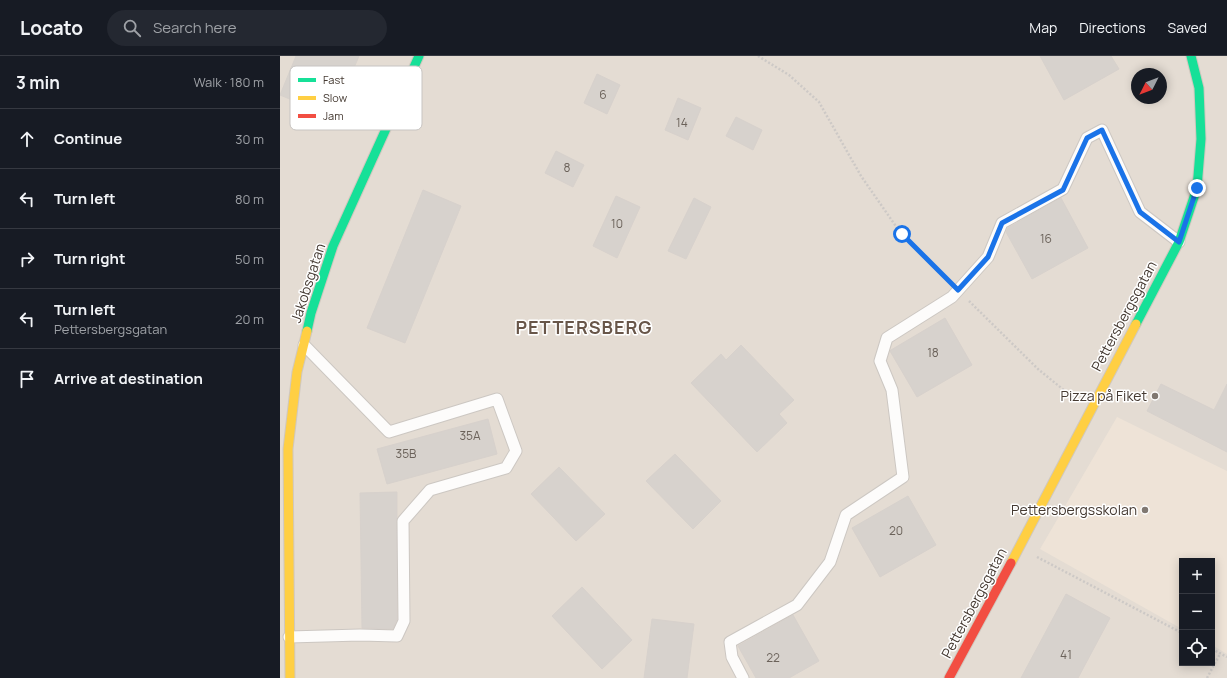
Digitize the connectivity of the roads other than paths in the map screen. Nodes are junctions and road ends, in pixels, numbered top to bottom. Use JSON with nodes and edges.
{"nodes":[{"id":1,"x":419,"y":56,"type":"edge"},
{"id":2,"x":1192,"y":56,"type":"edge"},
{"id":3,"x":414,"y":66,"type":"edge"},
{"id":4,"x":385,"y":130,"type":"edge"},
{"id":5,"x":1179,"y":242,"type":"junction"},
{"id":6,"x":304,"y":345,"type":"junction"},
{"id":7,"x":289,"y":637,"type":"junction"},
{"id":8,"x":290,"y":678,"type":"edge"},
{"id":9,"x":743,"y":678,"type":"edge"},
{"id":10,"x":949,"y":678,"type":"edge"}],
"edges":[{"from":1,"to":3,"type":"street","name":"Jakobsgatan"},
{"from":2,"to":5,"type":"street","name":"Pettersbergsgatan"},
{"from":4,"to":6,"type":"street","name":"Jakobsgatan"},
{"from":5,"to":9,"type":"lane"},
{"from":5,"to":10,"type":"street","name":"Pettersbergsgatan"},
{"from":6,"to":7,"type":"street","name":"Jakobsgatan"},
{"from":6,"to":7,"type":"lane"},
{"from":7,"to":8,"type":"street","name":"Jakobsgatan"}]}
